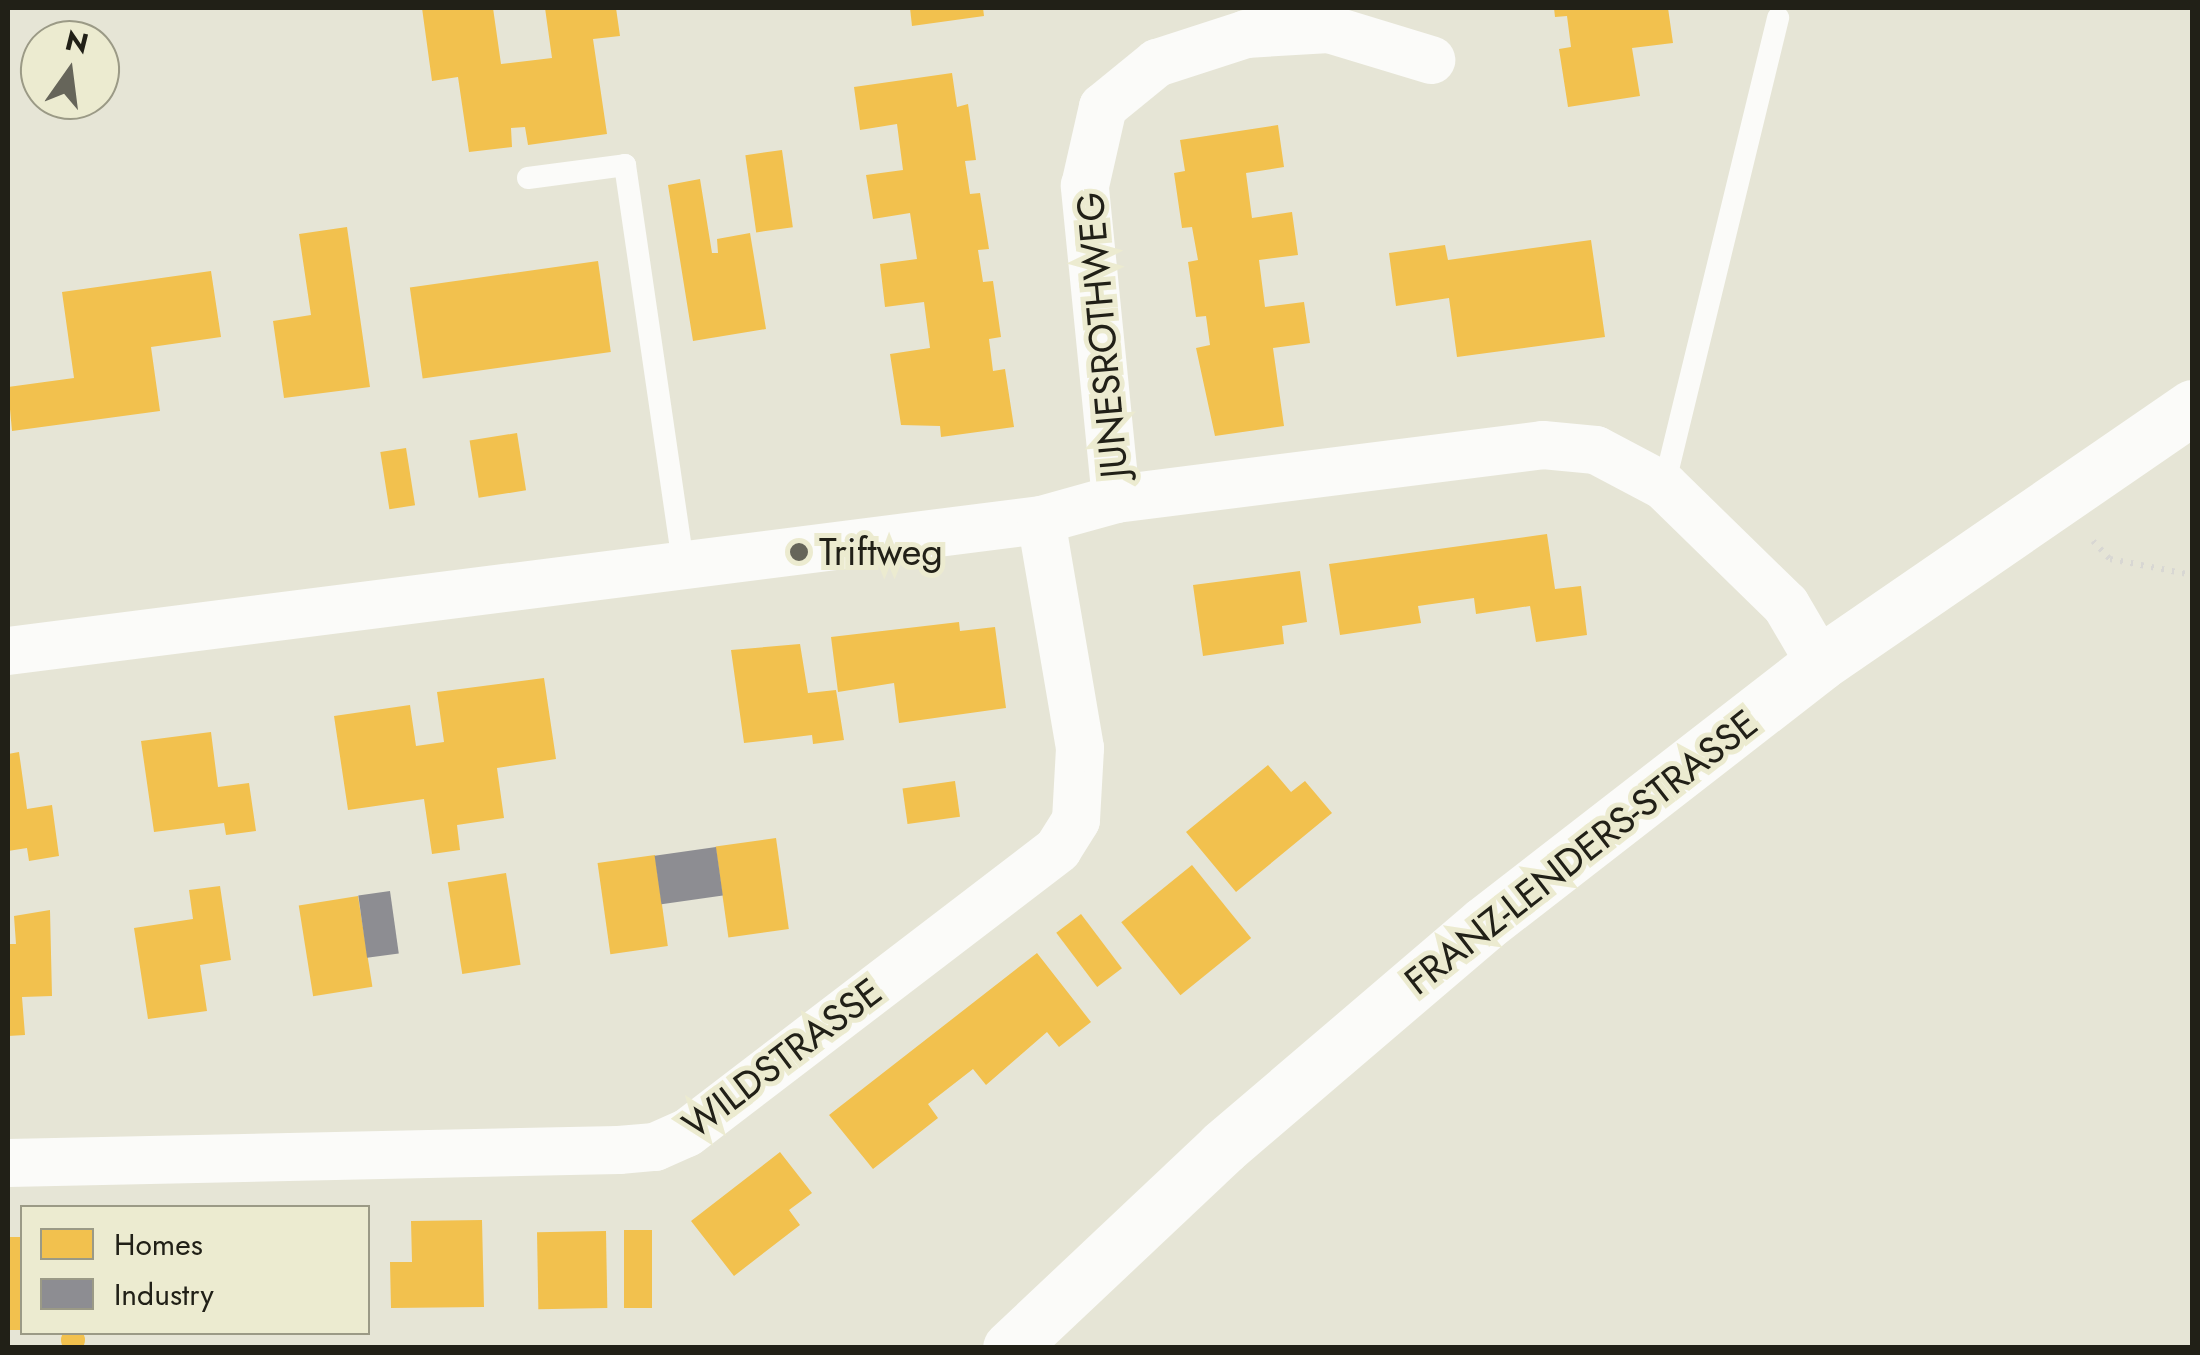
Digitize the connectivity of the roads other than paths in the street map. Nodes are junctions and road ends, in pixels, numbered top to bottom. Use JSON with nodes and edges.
{"nodes":[{"id":1,"x":1778,"y":18,"type":"dead end"},
{"id":2,"x":1431,"y":60,"type":"dead end"},
{"id":3,"x":528,"y":178,"type":"dead end"},
{"id":4,"x":2192,"y":406,"type":"edge"},
{"id":5,"x":1664,"y":486,"type":"junction"},
{"id":6,"x":1116,"y":499,"type":"junction"},
{"id":7,"x":1041,"y":520,"type":"junction"},
{"id":8,"x":684,"y":566,"type":"junction"},
{"id":9,"x":8,"y":651,"type":"edge"},
{"id":10,"x":1820,"y":664,"type":"junction"},
{"id":11,"x":8,"y":1163,"type":"edge"},
{"id":12,"x":1010,"y":1348,"type":"edge"}],
"edges":[{"from":1,"to":5,"type":"lane"},
{"from":2,"to":6,"type":"street","name":"JUNESROTHWEG"},
{"from":3,"to":8,"type":"lane"},
{"from":4,"to":10,"type":"street","name":"FRANZ-LENDERS-STRASSE"},
{"from":5,"to":6,"type":"street"},
{"from":5,"to":10,"type":"street"},
{"from":6,"to":7,"type":"street"},
{"from":7,"to":8,"type":"street"},
{"from":7,"to":11,"type":"street","name":"WILDSTRASSE"},
{"from":8,"to":9,"type":"street"},
{"from":10,"to":12,"type":"street","name":"FRANZ-LENDERS-STRASSE"}]}
